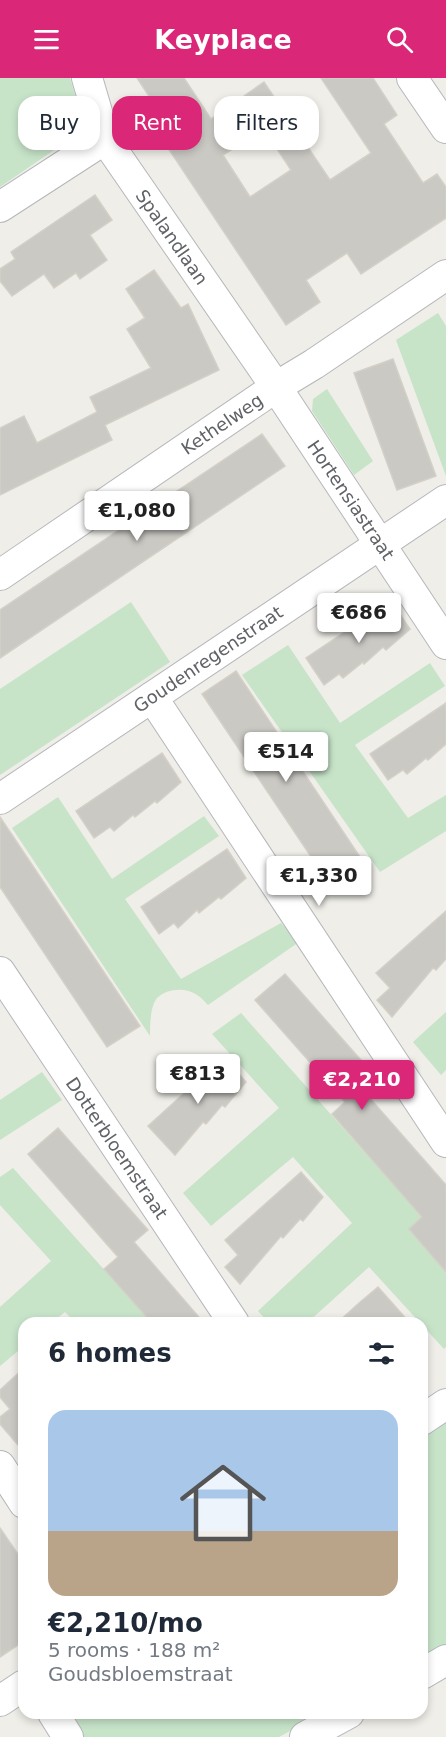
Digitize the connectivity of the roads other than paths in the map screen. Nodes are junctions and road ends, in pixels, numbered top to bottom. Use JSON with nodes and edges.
{"nodes":[{"id":1,"x":87,"y":78,"type":"edge"},
{"id":2,"x":412,"y":78,"type":"edge"},
{"id":3,"x":446,"y":128,"type":"edge"},
{"id":4,"x":105,"y":139,"type":"junction"},
{"id":5,"x":0,"y":207,"type":"edge"},
{"id":6,"x":446,"y":274,"type":"edge"},
{"id":7,"x":276,"y":387,"type":"junction"},
{"id":8,"x":446,"y":500,"type":"edge"},
{"id":9,"x":380,"y":544,"type":"junction"},
{"id":10,"x":0,"y":575,"type":"edge"},
{"id":11,"x":446,"y":644,"type":"edge"},
{"id":12,"x":152,"y":697,"type":"junction"},
{"id":13,"x":0,"y":799,"type":"edge"},
{"id":14,"x":0,"y":972,"type":"edge"},
{"id":15,"x":446,"y":1142,"type":"edge"},
{"id":16,"x":230,"y":1317,"type":"edge"},
{"id":17,"x":446,"y":1404,"type":"edge"},
{"id":18,"x":428,"y":1416,"type":"edge"},
{"id":19,"x":0,"y":1466,"type":"edge"},
{"id":20,"x":18,"y":1494,"type":"edge"},
{"id":21,"x":18,"y":1689,"type":"edge"},
{"id":22,"x":0,"y":1701,"type":"edge"},
{"id":23,"x":57,"y":1719,"type":"edge"},
{"id":24,"x":338,"y":1719,"type":"edge"},
{"id":25,"x":68,"y":1737,"type":"edge"},
{"id":26,"x":305,"y":1737,"type":"edge"}],
"edges":[{"from":1,"to":4,"type":"street","name":"Spalandlaan"},
{"from":2,"to":3,"type":"street"},
{"from":4,"to":5,"type":"street"},
{"from":4,"to":7,"type":"street","name":"Spalandlaan"},
{"from":6,"to":7,"type":"street","name":"Kethelweg"},
{"from":7,"to":9,"type":"street","name":"Hortensiastraat"},
{"from":7,"to":10,"type":"street","name":"Kethelweg"},
{"from":8,"to":9,"type":"street","name":"Goudenregenstraat"},
{"from":9,"to":11,"type":"street","name":"Hortensiastraat"},
{"from":9,"to":12,"type":"street","name":"Goudenregenstraat"},
{"from":12,"to":13,"type":"street","name":"Goudenregenstraat"},
{"from":12,"to":15,"type":"street"},
{"from":14,"to":16,"type":"street","name":"Dotterbloemstraat"},
{"from":17,"to":18,"type":"street"},
{"from":19,"to":20,"type":"street"},
{"from":21,"to":22,"type":"street"},
{"from":23,"to":25,"type":"street"},
{"from":24,"to":26,"type":"street"}]}
